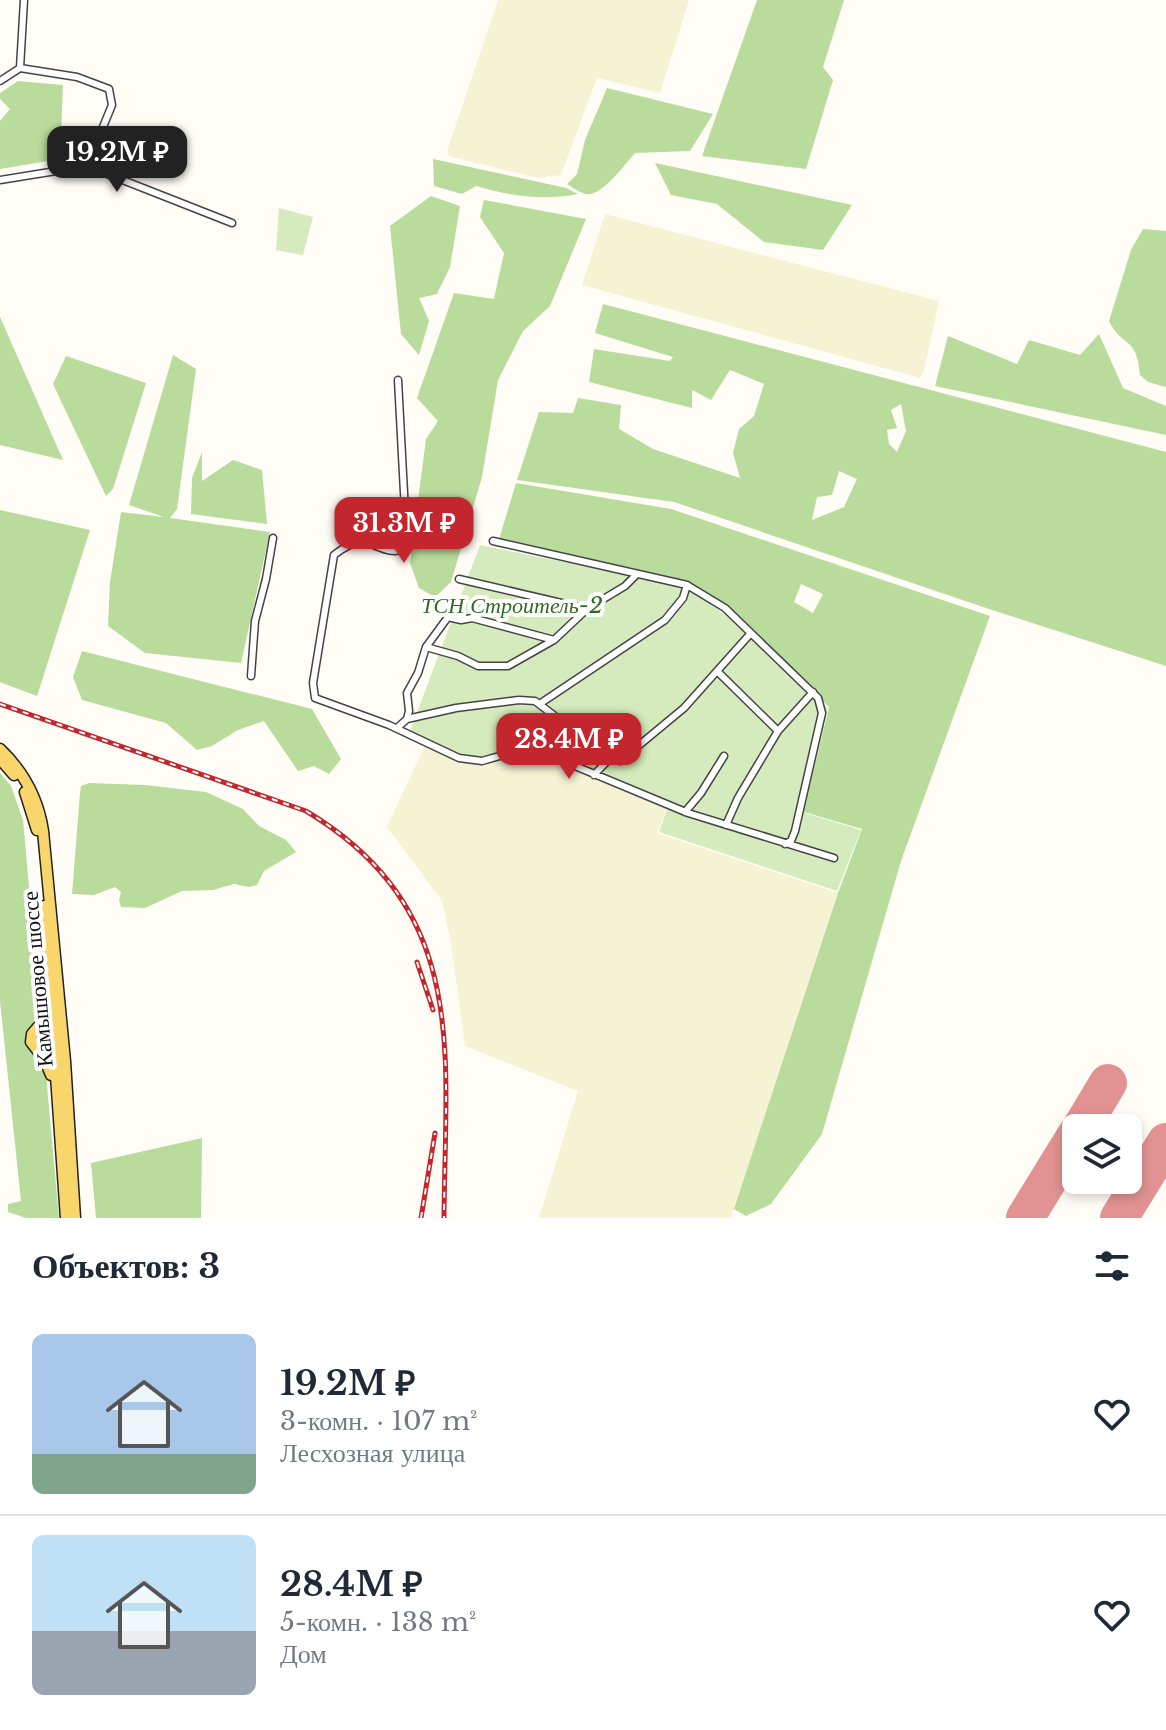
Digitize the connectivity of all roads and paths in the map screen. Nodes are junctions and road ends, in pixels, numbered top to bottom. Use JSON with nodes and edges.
{"nodes":[{"id":1,"x":24,"y":0,"type":"edge"},
{"id":2,"x":20,"y":68,"type":"junction"},
{"id":3,"x":0,"y":81,"type":"edge"},
{"id":4,"x":87,"y":166,"type":"junction"},
{"id":5,"x":0,"y":180,"type":"edge"},
{"id":6,"x":232,"y":223,"type":"dead end"},
{"id":7,"x":398,"y":380,"type":"dead end"},
{"id":8,"x":273,"y":538,"type":"dead end"},
{"id":9,"x":493,"y":541,"type":"dead end"},
{"id":10,"x":636,"y":575,"type":"junction"},
{"id":11,"x":459,"y":579,"type":"dead end"},
{"id":12,"x":687,"y":585,"type":"junction"},
{"id":13,"x":587,"y":609,"type":"junction"},
{"id":14,"x":751,"y":633,"type":"junction"},
{"id":15,"x":554,"y":640,"type":"junction"},
{"id":16,"x":426,"y":647,"type":"junction"},
{"id":17,"x":718,"y":672,"type":"junction"},
{"id":18,"x":251,"y":676,"type":"dead end"},
{"id":19,"x":813,"y":692,"type":"junction"},
{"id":20,"x":541,"y":703,"type":"junction"},
{"id":21,"x":407,"y":719,"type":"junction"},
{"id":22,"x":397,"y":728,"type":"junction"},
{"id":23,"x":778,"y":731,"type":"junction"},
{"id":24,"x":0,"y":749,"type":"edge"},
{"id":25,"x":724,"y":756,"type":"dead end"},
{"id":26,"x":610,"y":758,"type":"junction"},
{"id":27,"x":0,"y":759,"type":"edge"},
{"id":28,"x":594,"y":775,"type":"junction"},
{"id":29,"x":685,"y":812,"type":"junction"},
{"id":30,"x":726,"y":825,"type":"junction"},
{"id":31,"x":785,"y":844,"type":"junction"},
{"id":32,"x":834,"y":858,"type":"dead end"},
{"id":33,"x":50,"y":1026,"type":"junction"},
{"id":34,"x":65,"y":1061,"type":"junction"},
{"id":35,"x":58,"y":1100,"type":"junction"},
{"id":36,"x":66,"y":1218,"type":"edge"},
{"id":37,"x":75,"y":1218,"type":"edge"}],
"edges":[{"from":1,"to":2,"type":"street"},
{"from":2,"to":3,"type":"street"},
{"from":2,"to":4,"type":"street"},
{"from":4,"to":5,"type":"street"},
{"from":4,"to":6,"type":"street"},
{"from":7,"to":22,"type":"street"},
{"from":8,"to":18,"type":"street"},
{"from":9,"to":10,"type":"street"},
{"from":10,"to":12,"type":"street"},
{"from":10,"to":13,"type":"street"},
{"from":11,"to":13,"type":"street"},
{"from":12,"to":14,"type":"street"},
{"from":12,"to":20,"type":"street"},
{"from":13,"to":15,"type":"street"},
{"from":14,"to":17,"type":"street"},
{"from":14,"to":19,"type":"street"},
{"from":15,"to":16,"type":"street"},
{"from":15,"to":16,"type":"street"},
{"from":16,"to":21,"type":"street"},
{"from":17,"to":23,"type":"street"},
{"from":17,"to":26,"type":"street"},
{"from":19,"to":23,"type":"street"},
{"from":19,"to":31,"type":"street"},
{"from":20,"to":21,"type":"street"},
{"from":20,"to":26,"type":"street"},
{"from":21,"to":22,"type":"street"},
{"from":22,"to":28,"type":"street"},
{"from":23,"to":30,"type":"street"},
{"from":24,"to":34,"type":"main road","name":"Камышовое шоссе"},
{"from":25,"to":29,"type":"street"},
{"from":26,"to":28,"type":"street"},
{"from":27,"to":33,"type":"main road","name":"Камышовое шоссе"},
{"from":28,"to":29,"type":"street"},
{"from":29,"to":30,"type":"street"},
{"from":30,"to":31,"type":"street"},
{"from":31,"to":32,"type":"street"},
{"from":33,"to":34,"type":"main road"},
{"from":33,"to":35,"type":"main road","name":"Камышовое шоссе"},
{"from":33,"to":35,"type":"main road"},
{"from":34,"to":37,"type":"main road","name":"Камышовое шоссе"},
{"from":35,"to":36,"type":"main road","name":"Камышовое шоссе"}]}
